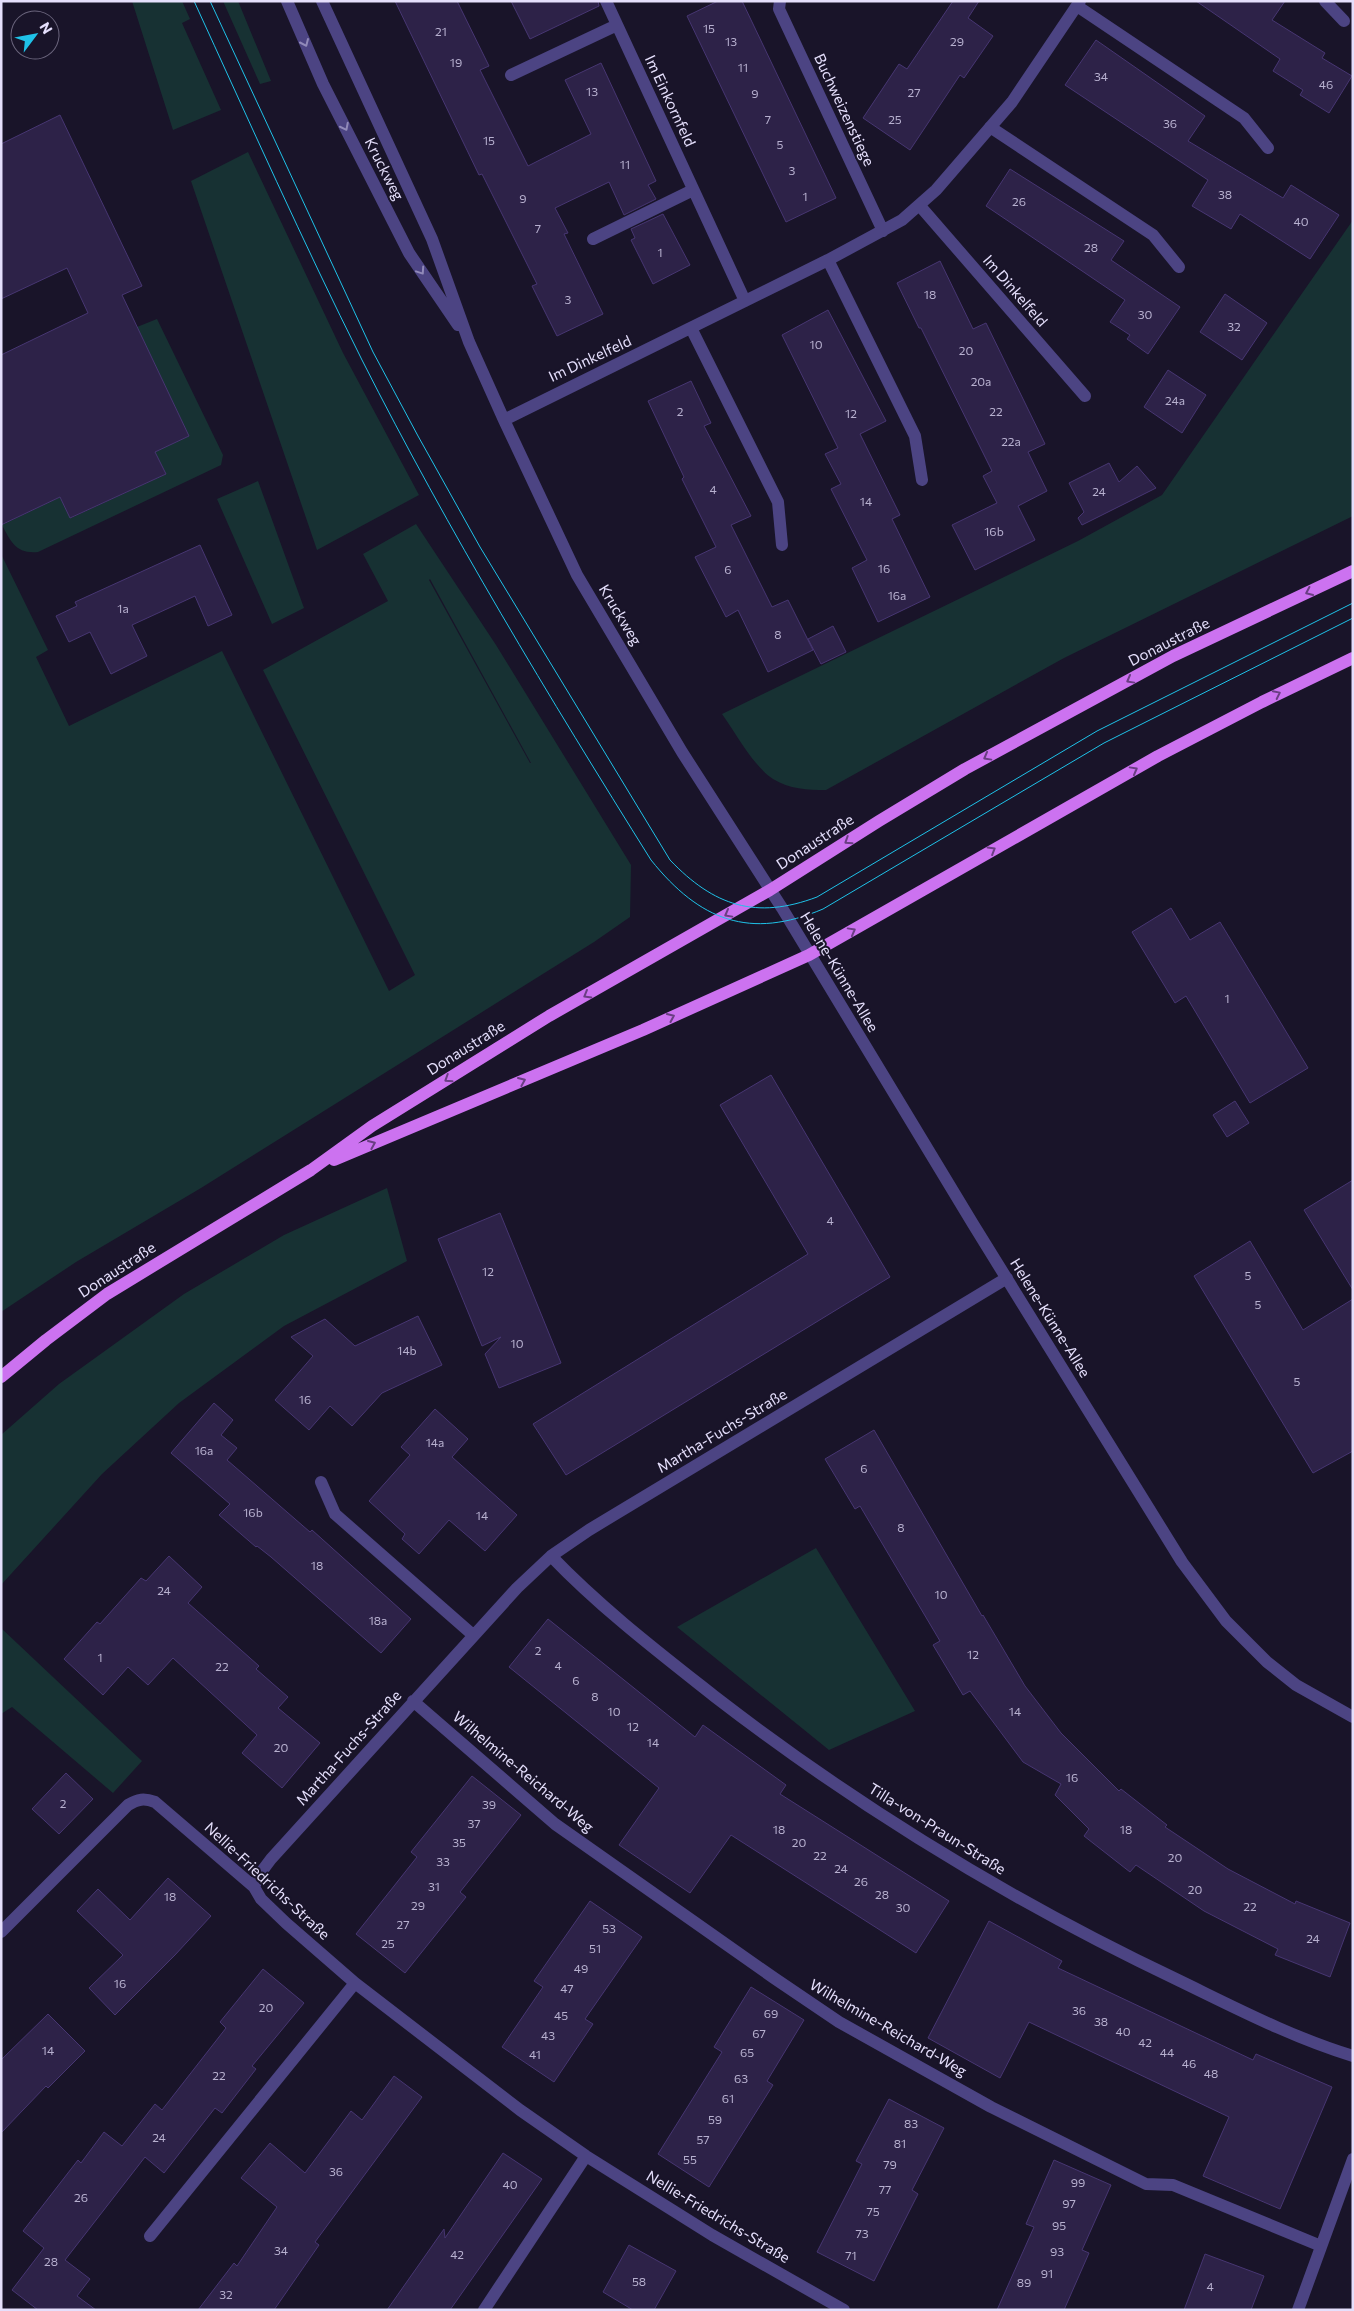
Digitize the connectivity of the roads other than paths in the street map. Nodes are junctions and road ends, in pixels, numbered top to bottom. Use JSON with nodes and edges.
{"nodes":[{"id":1,"x":287,"y":1,"type":"edge"},
{"id":2,"x":322,"y":1,"type":"edge"},
{"id":3,"x":606,"y":1,"type":"edge"},
{"id":4,"x":780,"y":1,"type":"edge"},
{"id":5,"x":1325,"y":1,"type":"edge"},
{"id":6,"x":1079,"y":4,"type":"edge"},
{"id":7,"x":1344,"y":21,"type":"dead end"},
{"id":8,"x":617,"y":26,"type":"junction"},
{"id":9,"x":511,"y":75,"type":"dead end"},
{"id":10,"x":990,"y":127,"type":"junction"},
{"id":11,"x":1268,"y":148,"type":"dead end"},
{"id":12,"x":693,"y":190,"type":"junction"},
{"id":13,"x":920,"y":206,"type":"junction"},
{"id":14,"x":883,"y":231,"type":"junction"},
{"id":15,"x":594,"y":239,"type":"dead end"},
{"id":16,"x":828,"y":260,"type":"junction"},
{"id":17,"x":1179,"y":267,"type":"dead end"},
{"id":18,"x":745,"y":301,"type":"junction"},
{"id":19,"x":691,"y":328,"type":"junction"},
{"id":20,"x":470,"y":342,"type":"junction"},
{"id":21,"x":1085,"y":396,"type":"dead end"},
{"id":22,"x":504,"y":420,"type":"junction"},
{"id":23,"x":922,"y":480,"type":"dead end"},
{"id":24,"x":782,"y":545,"type":"dead end"},
{"id":25,"x":1353,"y":571,"type":"edge"},
{"id":26,"x":1353,"y":658,"type":"edge"},
{"id":27,"x":770,"y":890,"type":"junction"},
{"id":28,"x":809,"y":955,"type":"junction"},
{"id":29,"x":311,"y":1170,"type":"junction"},
{"id":30,"x":1007,"y":1278,"type":"junction"},
{"id":31,"x":1,"y":1377,"type":"edge"},
{"id":32,"x":321,"y":1482,"type":"dead end"},
{"id":33,"x":550,"y":1556,"type":"junction"},
{"id":34,"x":473,"y":1635,"type":"junction"},
{"id":35,"x":414,"y":1701,"type":"junction"},
{"id":36,"x":1353,"y":1717,"type":"edge"},
{"id":37,"x":254,"y":1887,"type":"junction"},
{"id":38,"x":1,"y":1932,"type":"edge"},
{"id":39,"x":355,"y":1983,"type":"junction"},
{"id":40,"x":1353,"y":2056,"type":"edge"},
{"id":41,"x":586,"y":2156,"type":"junction"},
{"id":42,"x":1353,"y":2159,"type":"edge"},
{"id":43,"x":150,"y":2236,"type":"dead end"},
{"id":44,"x":1321,"y":2246,"type":"junction"},
{"id":45,"x":837,"y":2308,"type":"edge"},
{"id":46,"x":484,"y":2310,"type":"edge"},
{"id":47,"x":1298,"y":2310,"type":"edge"}],
"edges":[{"from":1,"to":20,"type":"street","name":"Kruckweg","one_way":true},
{"from":2,"to":20,"type":"street","name":"Kruckweg"},
{"from":3,"to":8,"type":"street","name":"Im Einkornfeld"},
{"from":4,"to":14,"type":"street","name":"Buchweizenstiege"},
{"from":5,"to":7,"type":"street"},
{"from":6,"to":10,"type":"street","name":"Im Dinkelfeld"},
{"from":6,"to":11,"type":"street","name":"Im Dinkelfeld"},
{"from":8,"to":9,"type":"street"},
{"from":8,"to":12,"type":"street","name":"Im Einkornfeld"},
{"from":10,"to":13,"type":"street","name":"Im Dinkelfeld"},
{"from":10,"to":17,"type":"street"},
{"from":12,"to":15,"type":"street"},
{"from":12,"to":18,"type":"street","name":"Im Einkornfeld"},
{"from":13,"to":14,"type":"street","name":"Im Dinkelfeld"},
{"from":13,"to":21,"type":"street","name":"Im Dinkelfeld"},
{"from":14,"to":16,"type":"street","name":"Im Dinkelfeld"},
{"from":16,"to":18,"type":"street","name":"Im Dinkelfeld"},
{"from":16,"to":23,"type":"street"},
{"from":18,"to":19,"type":"street","name":"Im Dinkelfeld"},
{"from":19,"to":22,"type":"street","name":"Im Dinkelfeld"},
{"from":19,"to":24,"type":"street"},
{"from":20,"to":22,"type":"street","name":"Kruckweg"},
{"from":22,"to":27,"type":"street","name":"Kruckweg"},
{"from":25,"to":27,"type":"main road","name":"Donaustraße","one_way":true},
{"from":28,"to":26,"type":"main road","name":"Donaustraße","one_way":true},
{"from":27,"to":28,"type":"street","name":"Helene-Künne-Allee"},
{"from":27,"to":29,"type":"main road","name":"Donaustraße","one_way":true},
{"from":29,"to":28,"type":"main road","name":"Donaustraße","one_way":true},
{"from":28,"to":30,"type":"street","name":"Helene-Künne-Allee"},
{"from":29,"to":31,"type":"main road","name":"Donaustraße"},
{"from":30,"to":33,"type":"street","name":"Martha-Fuchs-Straße"},
{"from":30,"to":36,"type":"street","name":"Helene-Künne-Allee"},
{"from":32,"to":34,"type":"street"},
{"from":33,"to":34,"type":"street","name":"Martha-Fuchs-Straße"},
{"from":33,"to":40,"type":"street","name":"Tilla-von-Praun-Straße"},
{"from":34,"to":35,"type":"street","name":"Martha-Fuchs-Straße"},
{"from":35,"to":37,"type":"street","name":"Martha-Fuchs-Straße"},
{"from":35,"to":44,"type":"street","name":"Wilhelmine-Reichard-Weg"},
{"from":37,"to":38,"type":"street","name":"Nellie-Friedrichs-Straße"},
{"from":37,"to":39,"type":"street","name":"Nellie-Friedrichs-Straße"},
{"from":39,"to":41,"type":"street","name":"Nellie-Friedrichs-Straße"},
{"from":39,"to":43,"type":"street"},
{"from":41,"to":45,"type":"street","name":"Nellie-Friedrichs-Straße"},
{"from":41,"to":46,"type":"street"},
{"from":42,"to":44,"type":"street"},
{"from":44,"to":47,"type":"street"}]}
